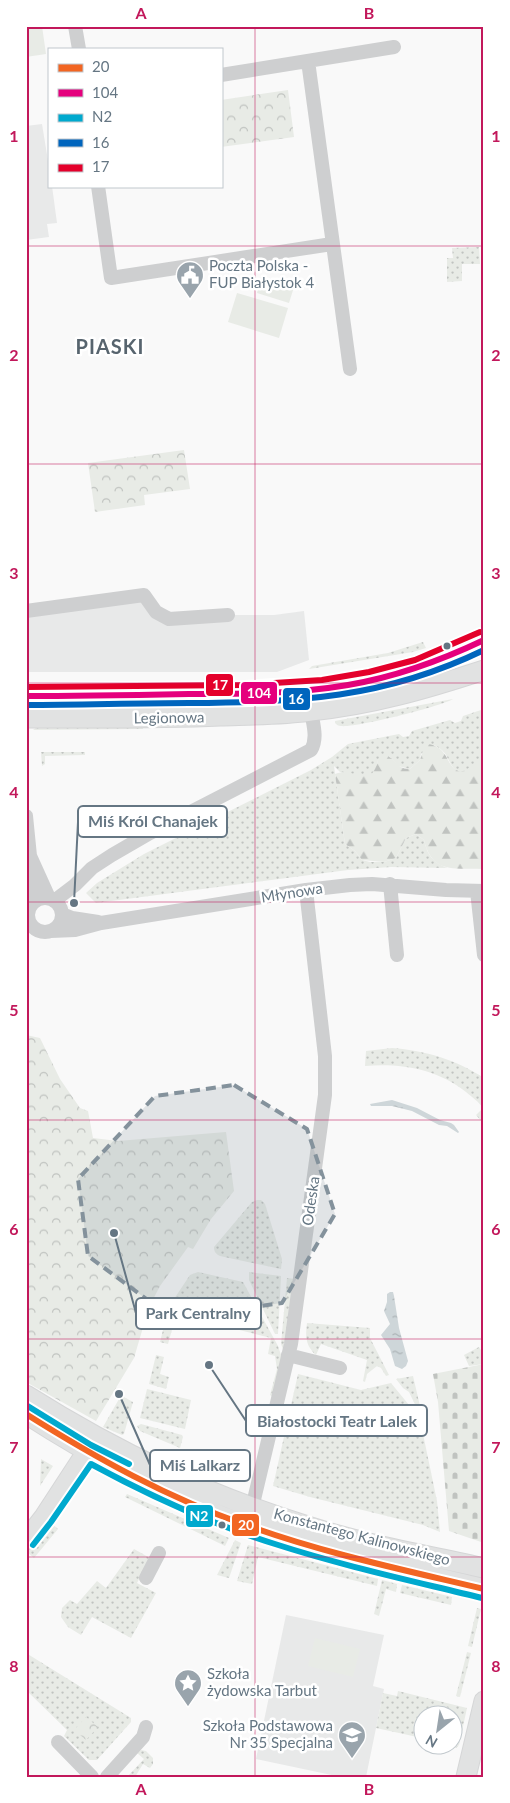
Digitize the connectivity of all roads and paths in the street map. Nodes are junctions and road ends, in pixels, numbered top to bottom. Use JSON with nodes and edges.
{"nodes":[{"id":1,"x":75,"y":26,"type":"edge"},
{"id":2,"x":394,"y":47,"type":"dead end"},
{"id":3,"x":79,"y":48,"type":"edge"},
{"id":4,"x":308,"y":61,"type":"junction"},
{"id":5,"x":222,"y":75,"type":"edge"},
{"id":6,"x":98,"y":188,"type":"edge"},
{"id":7,"x":332,"y":244,"type":"junction"},
{"id":8,"x":350,"y":369,"type":"dead end"},
{"id":9,"x":26,"y":611,"type":"edge"},
{"id":10,"x":228,"y":615,"type":"dead end"},
{"id":11,"x":481,"y":648,"type":"edge"},
{"id":12,"x":484,"y":670,"type":"edge"},
{"id":13,"x":146,"y":695,"type":"junction"},
{"id":14,"x":26,"y":696,"type":"edge"},
{"id":15,"x":311,"y":711,"type":"junction"},
{"id":16,"x":26,"y":718,"type":"edge"},
{"id":17,"x":148,"y":719,"type":"junction"},
{"id":18,"x":26,"y":816,"type":"edge"},
{"id":19,"x":390,"y":884,"type":"junction"},
{"id":20,"x":306,"y":890,"type":"junction"},
{"id":21,"x":480,"y":891,"type":"edge"},
{"id":22,"x":46,"y":900,"type":"junction"},
{"id":23,"x":62,"y":914,"type":"junction"},
{"id":24,"x":101,"y":923,"type":"junction"},
{"id":25,"x":31,"y":931,"type":"edge"},
{"id":26,"x":51,"y":931,"type":"junction"},
{"id":27,"x":484,"y":955,"type":"edge"},
{"id":28,"x":397,"y":956,"type":"dead end"},
{"id":29,"x":288,"y":1355,"type":"junction"},
{"id":30,"x":340,"y":1368,"type":"dead end"},
{"id":31,"x":26,"y":1395,"type":"edge"},
{"id":32,"x":26,"y":1414,"type":"edge"},
{"id":33,"x":92,"y":1444,"type":"junction"},
{"id":34,"x":250,"y":1517,"type":"junction"},
{"id":35,"x":26,"y":1540,"type":"edge"},
{"id":36,"x":159,"y":1553,"type":"dead end"},
{"id":37,"x":484,"y":1568,"type":"edge"},
{"id":38,"x":146,"y":1578,"type":"dead end"},
{"id":39,"x":484,"y":1589,"type":"edge"},
{"id":40,"x":484,"y":1701,"type":"edge"},
{"id":41,"x":146,"y":1728,"type":"dead end"},
{"id":42,"x":58,"y":1742,"type":"dead end"},
{"id":43,"x":92,"y":1777,"type":"edge"},
{"id":44,"x":107,"y":1777,"type":"edge"},
{"id":45,"x":466,"y":1777,"type":"edge"}],
"edges":[{"from":1,"to":3,"type":"street"},
{"from":2,"to":4,"type":"street"},
{"from":4,"to":5,"type":"street"},
{"from":4,"to":7,"type":"street"},
{"from":6,"to":7,"type":"street"},
{"from":7,"to":8,"type":"street"},
{"from":9,"to":10,"type":"street"},
{"from":11,"to":13,"type":"street","name":"Legionowa"},
{"from":12,"to":15,"type":"street","name":"Legionowa"},
{"from":13,"to":14,"type":"street","name":"Legionowa"},
{"from":13,"to":17,"type":"street"},
{"from":15,"to":17,"type":"street","name":"Legionowa"},
{"from":15,"to":22,"type":"street"},
{"from":16,"to":17,"type":"street","name":"Legionowa"},
{"from":18,"to":22,"type":"street"},
{"from":19,"to":20,"type":"street","name":"Młynowa"},
{"from":19,"to":21,"type":"street","name":"Młynowa"},
{"from":19,"to":28,"type":"street"},
{"from":20,"to":24,"type":"street","name":"Młynowa"},
{"from":20,"to":29,"type":"street","name":"Odeska"},
{"from":21,"to":27,"type":"street"},
{"from":22,"to":23,"type":"street"},
{"from":22,"to":25,"type":"street"},
{"from":23,"to":24,"type":"street","name":"Młynowa"},
{"from":23,"to":26,"type":"street"},
{"from":24,"to":26,"type":"street","name":"Młynowa"},
{"from":25,"to":26,"type":"street"},
{"from":29,"to":30,"type":"street"},
{"from":29,"to":34,"type":"street","name":"Odeska"},
{"from":31,"to":33,"type":"street","name":"Konstantego Kalinowskiego"},
{"from":32,"to":33,"type":"street","name":"Konstantego Kalinowskiego"},
{"from":33,"to":34,"type":"street","name":"Konstantego Kalinowskiego"},
{"from":33,"to":35,"type":"street"},
{"from":34,"to":37,"type":"street","name":"Konstantego Kalinowskiego"},
{"from":34,"to":39,"type":"street","name":"Konstantego Kalinowskiego"},
{"from":36,"to":38,"type":"street"},
{"from":40,"to":45,"type":"street"},
{"from":41,"to":44,"type":"street"},
{"from":42,"to":43,"type":"street"}]}
